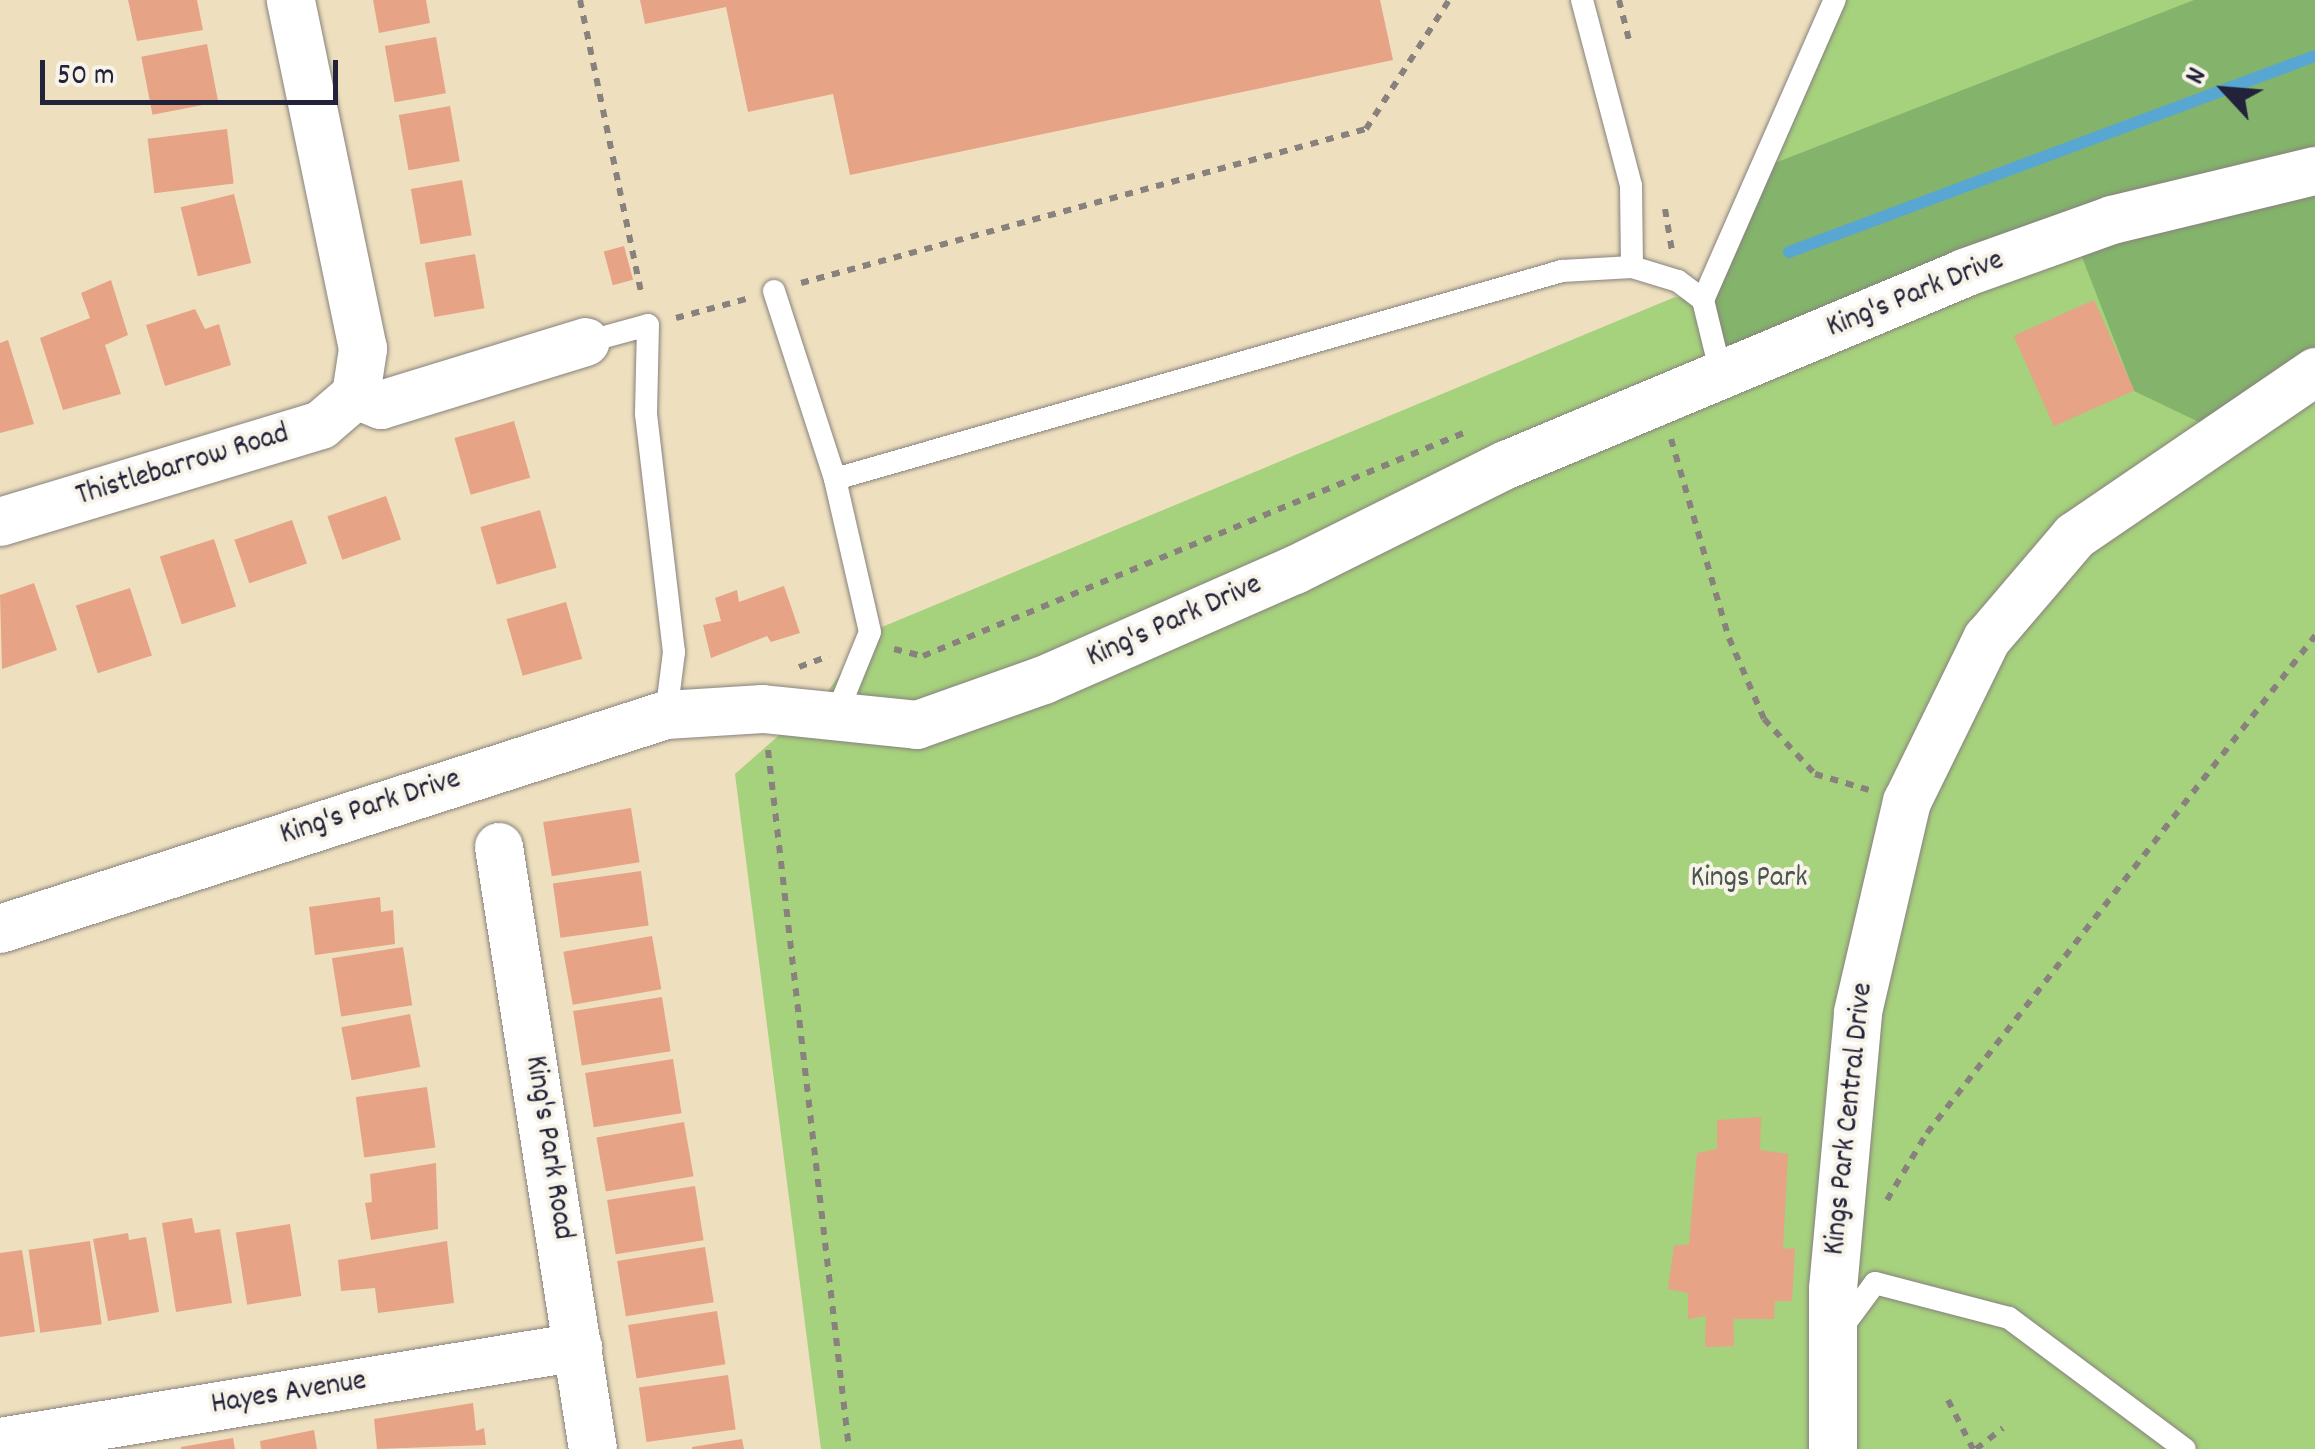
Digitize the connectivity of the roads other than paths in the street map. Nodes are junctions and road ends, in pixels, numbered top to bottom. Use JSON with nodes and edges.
{"nodes":[{"id":1,"x":290,"y":0,"type":"edge"},
{"id":2,"x":1582,"y":0,"type":"edge"},
{"id":3,"x":1835,"y":0,"type":"edge"},
{"id":4,"x":2315,"y":171,"type":"edge"},
{"id":5,"x":1632,"y":267,"type":"junction"},
{"id":6,"x":774,"y":291,"type":"road end"},
{"id":7,"x":1703,"y":300,"type":"junction"},
{"id":8,"x":586,"y":342,"type":"joint"},
{"id":9,"x":2315,"y":372,"type":"edge"},
{"id":10,"x":1722,"y":378,"type":"junction"},
{"id":11,"x":356,"y":395,"type":"junction"},
{"id":12,"x":835,"y":479,"type":"junction"},
{"id":13,"x":0,"y":522,"type":"edge"},
{"id":14,"x":837,"y":714,"type":"junction"},
{"id":15,"x":666,"y":715,"type":"junction"},
{"id":16,"x":499,"y":848,"type":"dead end"},
{"id":17,"x":0,"y":929,"type":"edge"},
{"id":18,"x":1834,"y":1340,"type":"junction"},
{"id":19,"x":578,"y":1347,"type":"junction"},
{"id":20,"x":0,"y":1442,"type":"edge"},
{"id":21,"x":593,"y":1449,"type":"edge"},
{"id":22,"x":1833,"y":1449,"type":"edge"},
{"id":23,"x":2184,"y":1449,"type":"edge"}],
"edges":[{"from":1,"to":11,"type":"street"},
{"from":2,"to":5,"type":"lane"},
{"from":3,"to":7,"type":"lane"},
{"from":4,"to":10,"type":"street","name":"King's Park Drive"},
{"from":5,"to":7,"type":"lane"},
{"from":5,"to":12,"type":"lane"},
{"from":6,"to":12,"type":"lane"},
{"from":7,"to":10,"type":"lane"},
{"from":8,"to":11,"type":"street"},
{"from":8,"to":15,"type":"lane"},
{"from":9,"to":18,"type":"street","name":"Kings Park Central Drive"},
{"from":10,"to":14,"type":"street","name":"King's Park Drive"},
{"from":11,"to":13,"type":"street","name":"Thistlebarrow Road"},
{"from":12,"to":14,"type":"lane"},
{"from":14,"to":15,"type":"street","name":"King's Park Drive"},
{"from":15,"to":17,"type":"street","name":"King's Park Drive"},
{"from":16,"to":19,"type":"street","name":"King's Park Road"},
{"from":18,"to":22,"type":"street","name":"Kings Park Central Drive"},
{"from":18,"to":23,"type":"lane"},
{"from":19,"to":20,"type":"street","name":"Hayes Avenue"},
{"from":19,"to":21,"type":"street","name":"King's Park Road"}]}
